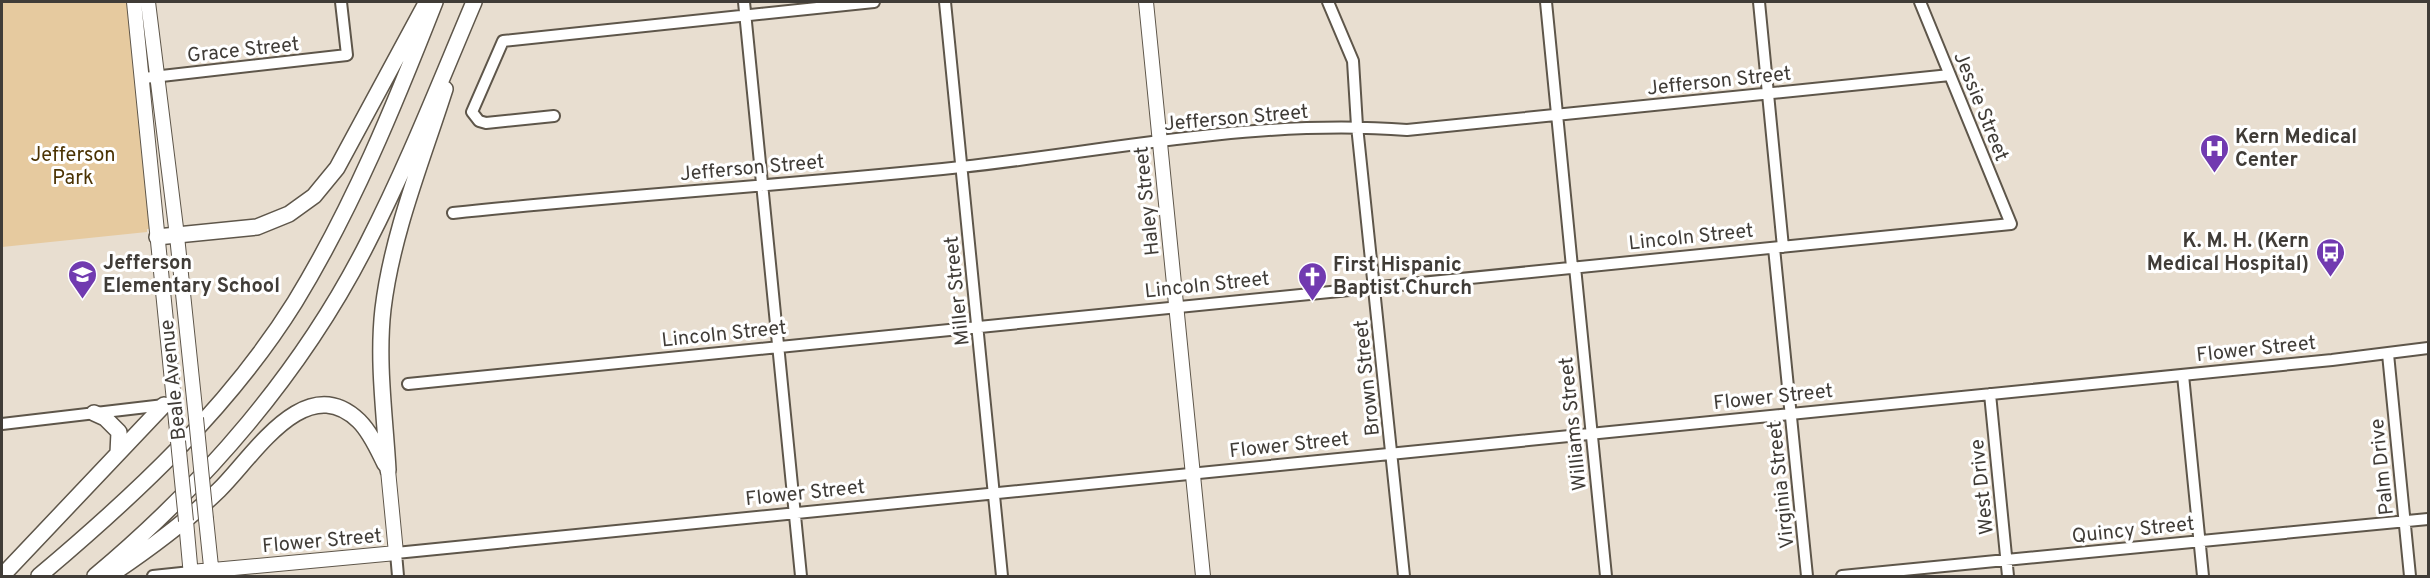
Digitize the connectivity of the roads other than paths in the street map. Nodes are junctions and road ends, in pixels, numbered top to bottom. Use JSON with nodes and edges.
{"nodes":[{"id":1,"x":134,"y":2,"type":"edge"},
{"id":2,"x":148,"y":2,"type":"edge"},
{"id":3,"x":341,"y":2,"type":"edge"},
{"id":4,"x":427,"y":2,"type":"edge"},
{"id":5,"x":435,"y":2,"type":"edge"},
{"id":6,"x":744,"y":2,"type":"edge"},
{"id":7,"x":874,"y":2,"type":"edge"},
{"id":8,"x":945,"y":2,"type":"edge"},
{"id":9,"x":1146,"y":2,"type":"edge"},
{"id":10,"x":1328,"y":2,"type":"edge"},
{"id":11,"x":1546,"y":2,"type":"edge"},
{"id":12,"x":1759,"y":2,"type":"edge"},
{"id":13,"x":1920,"y":2,"type":"edge"},
{"id":14,"x":472,"y":4,"type":"edge"},
{"id":15,"x":745,"y":15,"type":"junction"},
{"id":16,"x":1950,"y":75,"type":"junction"},
{"id":17,"x":150,"y":77,"type":"junction"},
{"id":18,"x":1768,"y":93,"type":"junction"},
{"id":19,"x":1557,"y":114,"type":"junction"},
{"id":20,"x":554,"y":116,"type":"dead end"},
{"id":21,"x":1357,"y":126,"type":"junction"},
{"id":22,"x":1160,"y":141,"type":"junction"},
{"id":23,"x":962,"y":167,"type":"junction"},
{"id":24,"x":762,"y":184,"type":"junction"},
{"id":25,"x":453,"y":213,"type":"dead end"},
{"id":26,"x":2011,"y":225,"type":"joint"},
{"id":27,"x":177,"y":236,"type":"junction"},
{"id":28,"x":157,"y":237,"type":"junction"},
{"id":29,"x":1779,"y":247,"type":"junction"},
{"id":30,"x":1573,"y":267,"type":"junction"},
{"id":31,"x":1375,"y":287,"type":"junction"},
{"id":32,"x":1176,"y":307,"type":"junction"},
{"id":33,"x":977,"y":327,"type":"junction"},
{"id":34,"x":778,"y":347,"type":"junction"},
{"id":35,"x":2428,"y":348,"type":"edge"},
{"id":36,"x":2388,"y":354,"type":"junction"},
{"id":37,"x":2183,"y":375,"type":"junction"},
{"id":38,"x":408,"y":384,"type":"dead end"},
{"id":39,"x":1990,"y":394,"type":"junction"},
{"id":40,"x":194,"y":400,"type":"junction"},
{"id":41,"x":169,"y":404,"type":"junction"},
{"id":42,"x":94,"y":413,"type":"junction"},
{"id":43,"x":1791,"y":414,"type":"junction"},
{"id":44,"x":2,"y":424,"type":"edge"},
{"id":45,"x":1592,"y":434,"type":"junction"},
{"id":46,"x":118,"y":453,"type":"junction"},
{"id":47,"x":1392,"y":453,"type":"junction"},
{"id":48,"x":388,"y":470,"type":"junction"},
{"id":49,"x":1193,"y":473,"type":"junction"},
{"id":50,"x":994,"y":493,"type":"junction"},
{"id":51,"x":795,"y":513,"type":"junction"},
{"id":52,"x":2428,"y":519,"type":"edge"},
{"id":53,"x":2405,"y":520,"type":"junction"},
{"id":54,"x":2199,"y":541,"type":"junction"},
{"id":55,"x":396,"y":553,"type":"junction"},
{"id":56,"x":2006,"y":560,"type":"junction"},
{"id":57,"x":212,"y":573,"type":"edge"},
{"id":58,"x":191,"y":574,"type":"edge"},
{"id":59,"x":2,"y":576,"type":"edge"},
{"id":60,"x":39,"y":576,"type":"edge"},
{"id":61,"x":95,"y":576,"type":"edge"},
{"id":62,"x":108,"y":576,"type":"edge"},
{"id":63,"x":153,"y":576,"type":"edge"},
{"id":64,"x":398,"y":576,"type":"edge"},
{"id":65,"x":801,"y":576,"type":"edge"},
{"id":66,"x":1002,"y":576,"type":"edge"},
{"id":67,"x":1203,"y":576,"type":"edge"},
{"id":68,"x":1404,"y":576,"type":"edge"},
{"id":69,"x":1606,"y":576,"type":"edge"},
{"id":70,"x":1807,"y":576,"type":"edge"},
{"id":71,"x":1842,"y":576,"type":"edge"},
{"id":72,"x":2008,"y":576,"type":"edge"},
{"id":73,"x":2203,"y":576,"type":"edge"},
{"id":74,"x":2410,"y":576,"type":"edge"}],
"edges":[{"from":1,"to":17,"type":"main road","name":"Beale Avenue"},
{"from":2,"to":17,"type":"main road","name":"Beale Avenue"},
{"from":3,"to":17,"type":"street","name":"Grace Street"},
{"from":4,"to":27,"type":"highway"},
{"from":5,"to":60,"type":"highway"},
{"from":6,"to":15,"type":"street"},
{"from":7,"to":15,"type":"street"},
{"from":8,"to":23,"type":"street","name":"Miller Street"},
{"from":9,"to":22,"type":"main road","name":"Haley Street"},
{"from":10,"to":21,"type":"street","name":"Brown Street"},
{"from":11,"to":19,"type":"street","name":"Williams Street"},
{"from":12,"to":18,"type":"street","name":"Virginia Street"},
{"from":13,"to":16,"type":"street","name":"Jessie Street"},
{"from":14,"to":48,"type":"highway"},
{"from":14,"to":61,"type":"highway"},
{"from":15,"to":20,"type":"street"},
{"from":15,"to":24,"type":"street"},
{"from":16,"to":18,"type":"street","name":"Jefferson Street"},
{"from":16,"to":26,"type":"street","name":"Jessie Street"},
{"from":17,"to":27,"type":"main road","name":"Beale Avenue"},
{"from":17,"to":28,"type":"main road","name":"Beale Avenue"},
{"from":18,"to":19,"type":"street","name":"Jefferson Street"},
{"from":18,"to":29,"type":"street","name":"Virginia Street"},
{"from":19,"to":21,"type":"street","name":"Jefferson Street"},
{"from":19,"to":30,"type":"street","name":"Williams Street"},
{"from":21,"to":22,"type":"street","name":"Jefferson Street"},
{"from":21,"to":31,"type":"street","name":"Brown Street"},
{"from":22,"to":23,"type":"street","name":"Jefferson Street"},
{"from":22,"to":32,"type":"main road","name":"Haley Street"},
{"from":23,"to":24,"type":"street","name":"Jefferson Street"},
{"from":23,"to":33,"type":"street","name":"Miller Street"},
{"from":24,"to":25,"type":"street","name":"Jefferson Street"},
{"from":24,"to":34,"type":"street"},
{"from":26,"to":29,"type":"street","name":"Lincoln Street"},
{"from":27,"to":28,"type":"highway"},
{"from":27,"to":40,"type":"main road","name":"Beale Avenue"},
{"from":28,"to":41,"type":"main road","name":"Beale Avenue"},
{"from":29,"to":30,"type":"street","name":"Lincoln Street"},
{"from":29,"to":43,"type":"street","name":"Virginia Street"},
{"from":30,"to":31,"type":"street","name":"Lincoln Street"},
{"from":30,"to":45,"type":"street","name":"Williams Street"},
{"from":31,"to":32,"type":"street","name":"Lincoln Street"},
{"from":31,"to":47,"type":"street","name":"Brown Street"},
{"from":32,"to":33,"type":"street","name":"Lincoln Street"},
{"from":32,"to":49,"type":"main road","name":"Haley Street"},
{"from":33,"to":34,"type":"street","name":"Lincoln Street"},
{"from":33,"to":50,"type":"street","name":"Miller Street"},
{"from":34,"to":38,"type":"street","name":"Lincoln Street"},
{"from":34,"to":51,"type":"street"},
{"from":35,"to":36,"type":"street","name":"Flower Street"},
{"from":36,"to":37,"type":"street","name":"Flower Street"},
{"from":36,"to":53,"type":"street","name":"Palm Drive"},
{"from":37,"to":39,"type":"street","name":"Flower Street"},
{"from":37,"to":54,"type":"street"},
{"from":39,"to":43,"type":"street","name":"Flower Street"},
{"from":39,"to":56,"type":"street","name":"West Drive"},
{"from":40,"to":41,"type":"main road"},
{"from":40,"to":57,"type":"main road","name":"Beale Avenue","bridge":true},
{"from":41,"to":42,"type":"street"},
{"from":41,"to":46,"type":"highway"},
{"from":41,"to":58,"type":"main road","name":"Beale Avenue","bridge":true},
{"from":42,"to":44,"type":"street"},
{"from":42,"to":46,"type":"highway"},
{"from":43,"to":45,"type":"street","name":"Flower Street"},
{"from":43,"to":70,"type":"street","name":"Virginia Street"},
{"from":45,"to":47,"type":"street","name":"Flower Street"},
{"from":45,"to":69,"type":"street","name":"Williams Street"},
{"from":46,"to":59,"type":"highway"},
{"from":47,"to":49,"type":"street","name":"Flower Street"},
{"from":47,"to":68,"type":"street","name":"Brown Street"},
{"from":48,"to":55,"type":"main road"},
{"from":48,"to":62,"type":"highway"},
{"from":49,"to":50,"type":"street","name":"Flower Street"},
{"from":49,"to":67,"type":"main road","name":"Haley Street"},
{"from":50,"to":51,"type":"street","name":"Flower Street"},
{"from":50,"to":66,"type":"street","name":"Miller Street"},
{"from":51,"to":55,"type":"street","name":"Flower Street"},
{"from":51,"to":65,"type":"street"},
{"from":52,"to":53,"type":"street","name":"Quincy Street"},
{"from":53,"to":54,"type":"street","name":"Quincy Street"},
{"from":53,"to":74,"type":"street","name":"Palm Drive"},
{"from":54,"to":56,"type":"street","name":"Quincy Street"},
{"from":54,"to":73,"type":"street"},
{"from":55,"to":57,"type":"main road","name":"Flower Street"},
{"from":55,"to":64,"type":"street"},
{"from":56,"to":71,"type":"street","name":"Quincy Street"},
{"from":56,"to":72,"type":"street","name":"West Drive"},
{"from":57,"to":58,"type":"main road","name":"Flower Street"},
{"from":58,"to":63,"type":"street","name":"Flower Street"}]}
